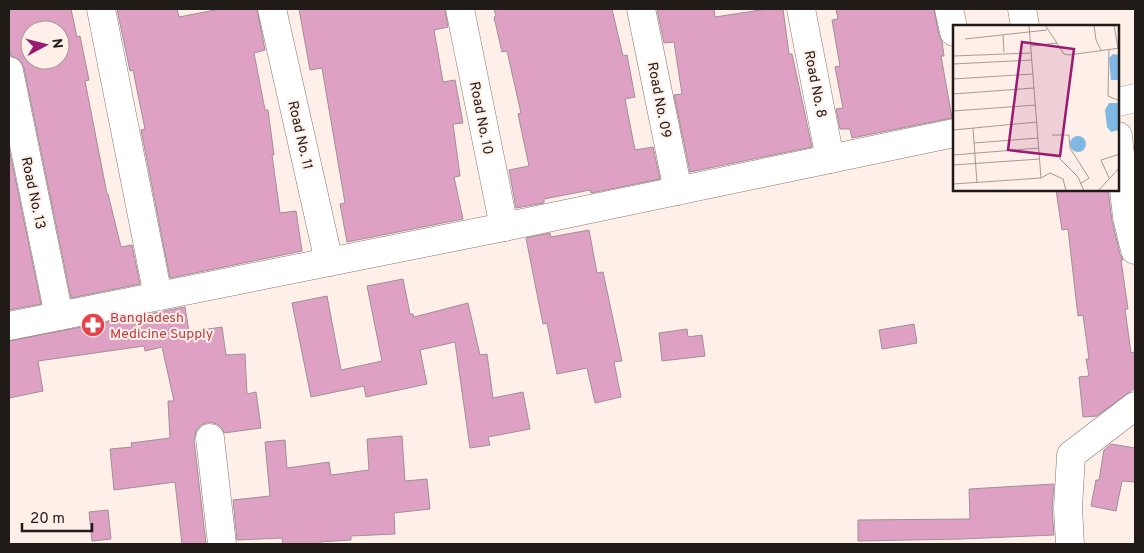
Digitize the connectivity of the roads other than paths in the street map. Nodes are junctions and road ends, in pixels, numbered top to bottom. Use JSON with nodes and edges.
{"nodes":[{"id":1,"x":101,"y":9,"type":"edge"},
{"id":2,"x":272,"y":9,"type":"edge"},
{"id":3,"x":460,"y":9,"type":"edge"},
{"id":4,"x":641,"y":9,"type":"edge"},
{"id":5,"x":801,"y":9,"type":"edge"},
{"id":6,"x":950,"y":9,"type":"edge"},
{"id":7,"x":1022,"y":9,"type":"edge"},
{"id":8,"x":1025,"y":25,"type":"edge"},
{"id":9,"x":953,"y":26,"type":"edge"},
{"id":10,"x":9,"y":71,"type":"edge"},
{"id":11,"x":1135,"y":98,"type":"edge"},
{"id":12,"x":1119,"y":102,"type":"edge"},
{"id":13,"x":953,"y":133,"type":"edge"},
{"id":14,"x":1119,"y":145,"type":"edge"},
{"id":15,"x":830,"y":159,"type":"junction"},
{"id":16,"x":678,"y":191,"type":"junction"},
{"id":17,"x":504,"y":227,"type":"junction"},
{"id":18,"x":1135,"y":250,"type":"edge"},
{"id":19,"x":329,"y":262,"type":"junction"},
{"id":20,"x":158,"y":296,"type":"junction"},
{"id":21,"x":59,"y":316,"type":"junction"},
{"id":22,"x":9,"y":326,"type":"edge"},
{"id":23,"x":1135,"y":406,"type":"edge"},
{"id":24,"x":210,"y":438,"type":"dead end"},
{"id":25,"x":222,"y":544,"type":"edge"},
{"id":26,"x":1070,"y":544,"type":"edge"}],
"edges":[{"from":1,"to":20,"type":"street"},
{"from":2,"to":19,"type":"street","name":"Road No. 11"},
{"from":3,"to":17,"type":"street","name":"Road No. 10"},
{"from":4,"to":16,"type":"street","name":"Road No. 09"},
{"from":5,"to":15,"type":"street","name":"Road No. 8"},
{"from":6,"to":9,"type":"street"},
{"from":7,"to":8,"type":"street"},
{"from":10,"to":21,"type":"street","name":"Road No. 13"},
{"from":11,"to":12,"type":"street"},
{"from":13,"to":15,"type":"street"},
{"from":14,"to":18,"type":"street"},
{"from":15,"to":16,"type":"street"},
{"from":16,"to":17,"type":"street"},
{"from":17,"to":19,"type":"street"},
{"from":19,"to":20,"type":"street"},
{"from":20,"to":21,"type":"street"},
{"from":21,"to":22,"type":"street"},
{"from":23,"to":26,"type":"street"},
{"from":24,"to":25,"type":"street"}]}
